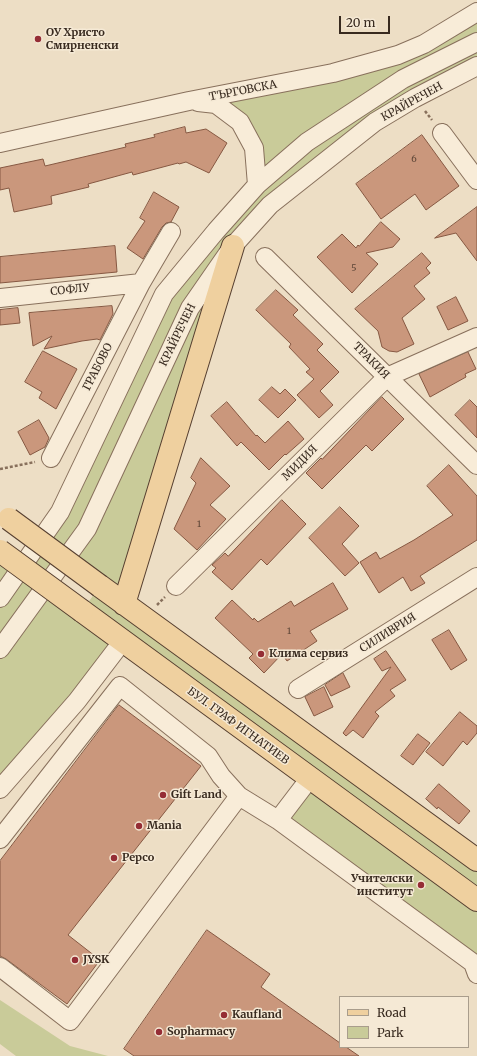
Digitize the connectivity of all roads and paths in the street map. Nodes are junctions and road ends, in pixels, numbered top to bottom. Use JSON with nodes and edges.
{"nodes":[{"id":1,"x":477,"y":12,"type":"edge"},
{"id":2,"x":477,"y":42,"type":"edge"},
{"id":3,"x":477,"y":66,"type":"edge"},
{"id":4,"x":415,"y":98,"type":"junction"},
{"id":5,"x":189,"y":101,"type":"junction"},
{"id":6,"x":442,"y":133,"type":"joint"},
{"id":7,"x":0,"y":143,"type":"edge"},
{"id":8,"x":477,"y":180,"type":"edge"},
{"id":9,"x":257,"y":185,"type":"junction"},
{"id":10,"x":171,"y":232,"type":"dead end"},
{"id":11,"x":233,"y":246,"type":"junction"},
{"id":12,"x":265,"y":257,"type":"dead end"},
{"id":13,"x":141,"y":283,"type":"junction"},
{"id":14,"x":0,"y":298,"type":"edge"},
{"id":15,"x":477,"y":337,"type":"edge"},
{"id":16,"x":387,"y":377,"type":"junction"},
{"id":17,"x":51,"y":458,"type":"joint"},
{"id":18,"x":477,"y":466,"type":"edge"},
{"id":19,"x":0,"y":469,"type":"edge"},
{"id":20,"x":4,"y":516,"type":"edge"},
{"id":21,"x":0,"y":551,"type":"edge"},
{"id":22,"x":477,"y":577,"type":"edge"},
{"id":23,"x":176,"y":586,"type":"joint"},
{"id":24,"x":0,"y":598,"type":"edge"},
{"id":25,"x":124,"y":604,"type":"junction"},
{"id":26,"x":144,"y":618,"type":"junction"},
{"id":27,"x":122,"y":642,"type":"junction"},
{"id":28,"x":0,"y":648,"type":"edge"},
{"id":29,"x":298,"y":689,"type":"dead end"},
{"id":30,"x":310,"y":778,"type":"junction"},
{"id":31,"x":0,"y":789,"type":"edge"},
{"id":32,"x":239,"y":796,"type":"junction"},
{"id":33,"x":278,"y":820,"type":"junction"},
{"id":34,"x":0,"y":839,"type":"edge"},
{"id":35,"x":477,"y":860,"type":"edge"},
{"id":36,"x":477,"y":900,"type":"edge"},
{"id":37,"x":0,"y":967,"type":"edge"},
{"id":38,"x":477,"y":974,"type":"edge"}],
"edges":[{"from":1,"to":5,"type":"street","name":"ТЪРГОВСКА"},
{"from":2,"to":9,"type":"street","name":"КРАЙРЕЧЕН"},
{"from":3,"to":4,"type":"street","name":"КРАЙРЕЧЕН"},
{"from":4,"to":6,"type":"path"},
{"from":4,"to":11,"type":"street","name":"КРАЙРЕЧЕН"},
{"from":5,"to":7,"type":"street","name":"ТЪРГОВСКА"},
{"from":5,"to":9,"type":"street"},
{"from":6,"to":8,"type":"street"},
{"from":9,"to":24,"type":"street","name":"КРАЙРЕЧЕН"},
{"from":10,"to":13,"type":"street","name":"ГРАБОВО"},
{"from":11,"to":25,"type":"main road"},
{"from":11,"to":28,"type":"street","name":"КРАЙРЕЧЕН"},
{"from":12,"to":16,"type":"street","name":"ТРАКИЯ"},
{"from":13,"to":14,"type":"street","name":"СОФЛУ"},
{"from":13,"to":17,"type":"street","name":"ГРАБОВО"},
{"from":15,"to":16,"type":"street","name":"МИДИЯ"},
{"from":16,"to":18,"type":"street","name":"ТРАКИЯ"},
{"from":16,"to":23,"type":"street","name":"МИДИЯ"},
{"from":17,"to":19,"type":"path"},
{"from":20,"to":25,"type":"main road","bridge":true},
{"from":21,"to":27,"type":"main road","name":"БУЛ. ГРАФ ИГНАТИЕВ","bridge":true},
{"from":22,"to":29,"type":"street","name":"СИЛИВРИЯ"},
{"from":23,"to":26,"type":"path"},
{"from":25,"to":26,"type":"main road"},
{"from":26,"to":35,"type":"main road"},
{"from":27,"to":30,"type":"main road","name":"БУЛ. ГРАФ ИГНАТИЕВ"},
{"from":27,"to":31,"type":"street"},
{"from":30,"to":33,"type":"street"},
{"from":30,"to":36,"type":"main road","name":"БУЛ. ГРАФ ИГНАТИЕВ"},
{"from":32,"to":33,"type":"street"},
{"from":32,"to":34,"type":"street"},
{"from":32,"to":37,"type":"street"},
{"from":33,"to":38,"type":"street"}]}
